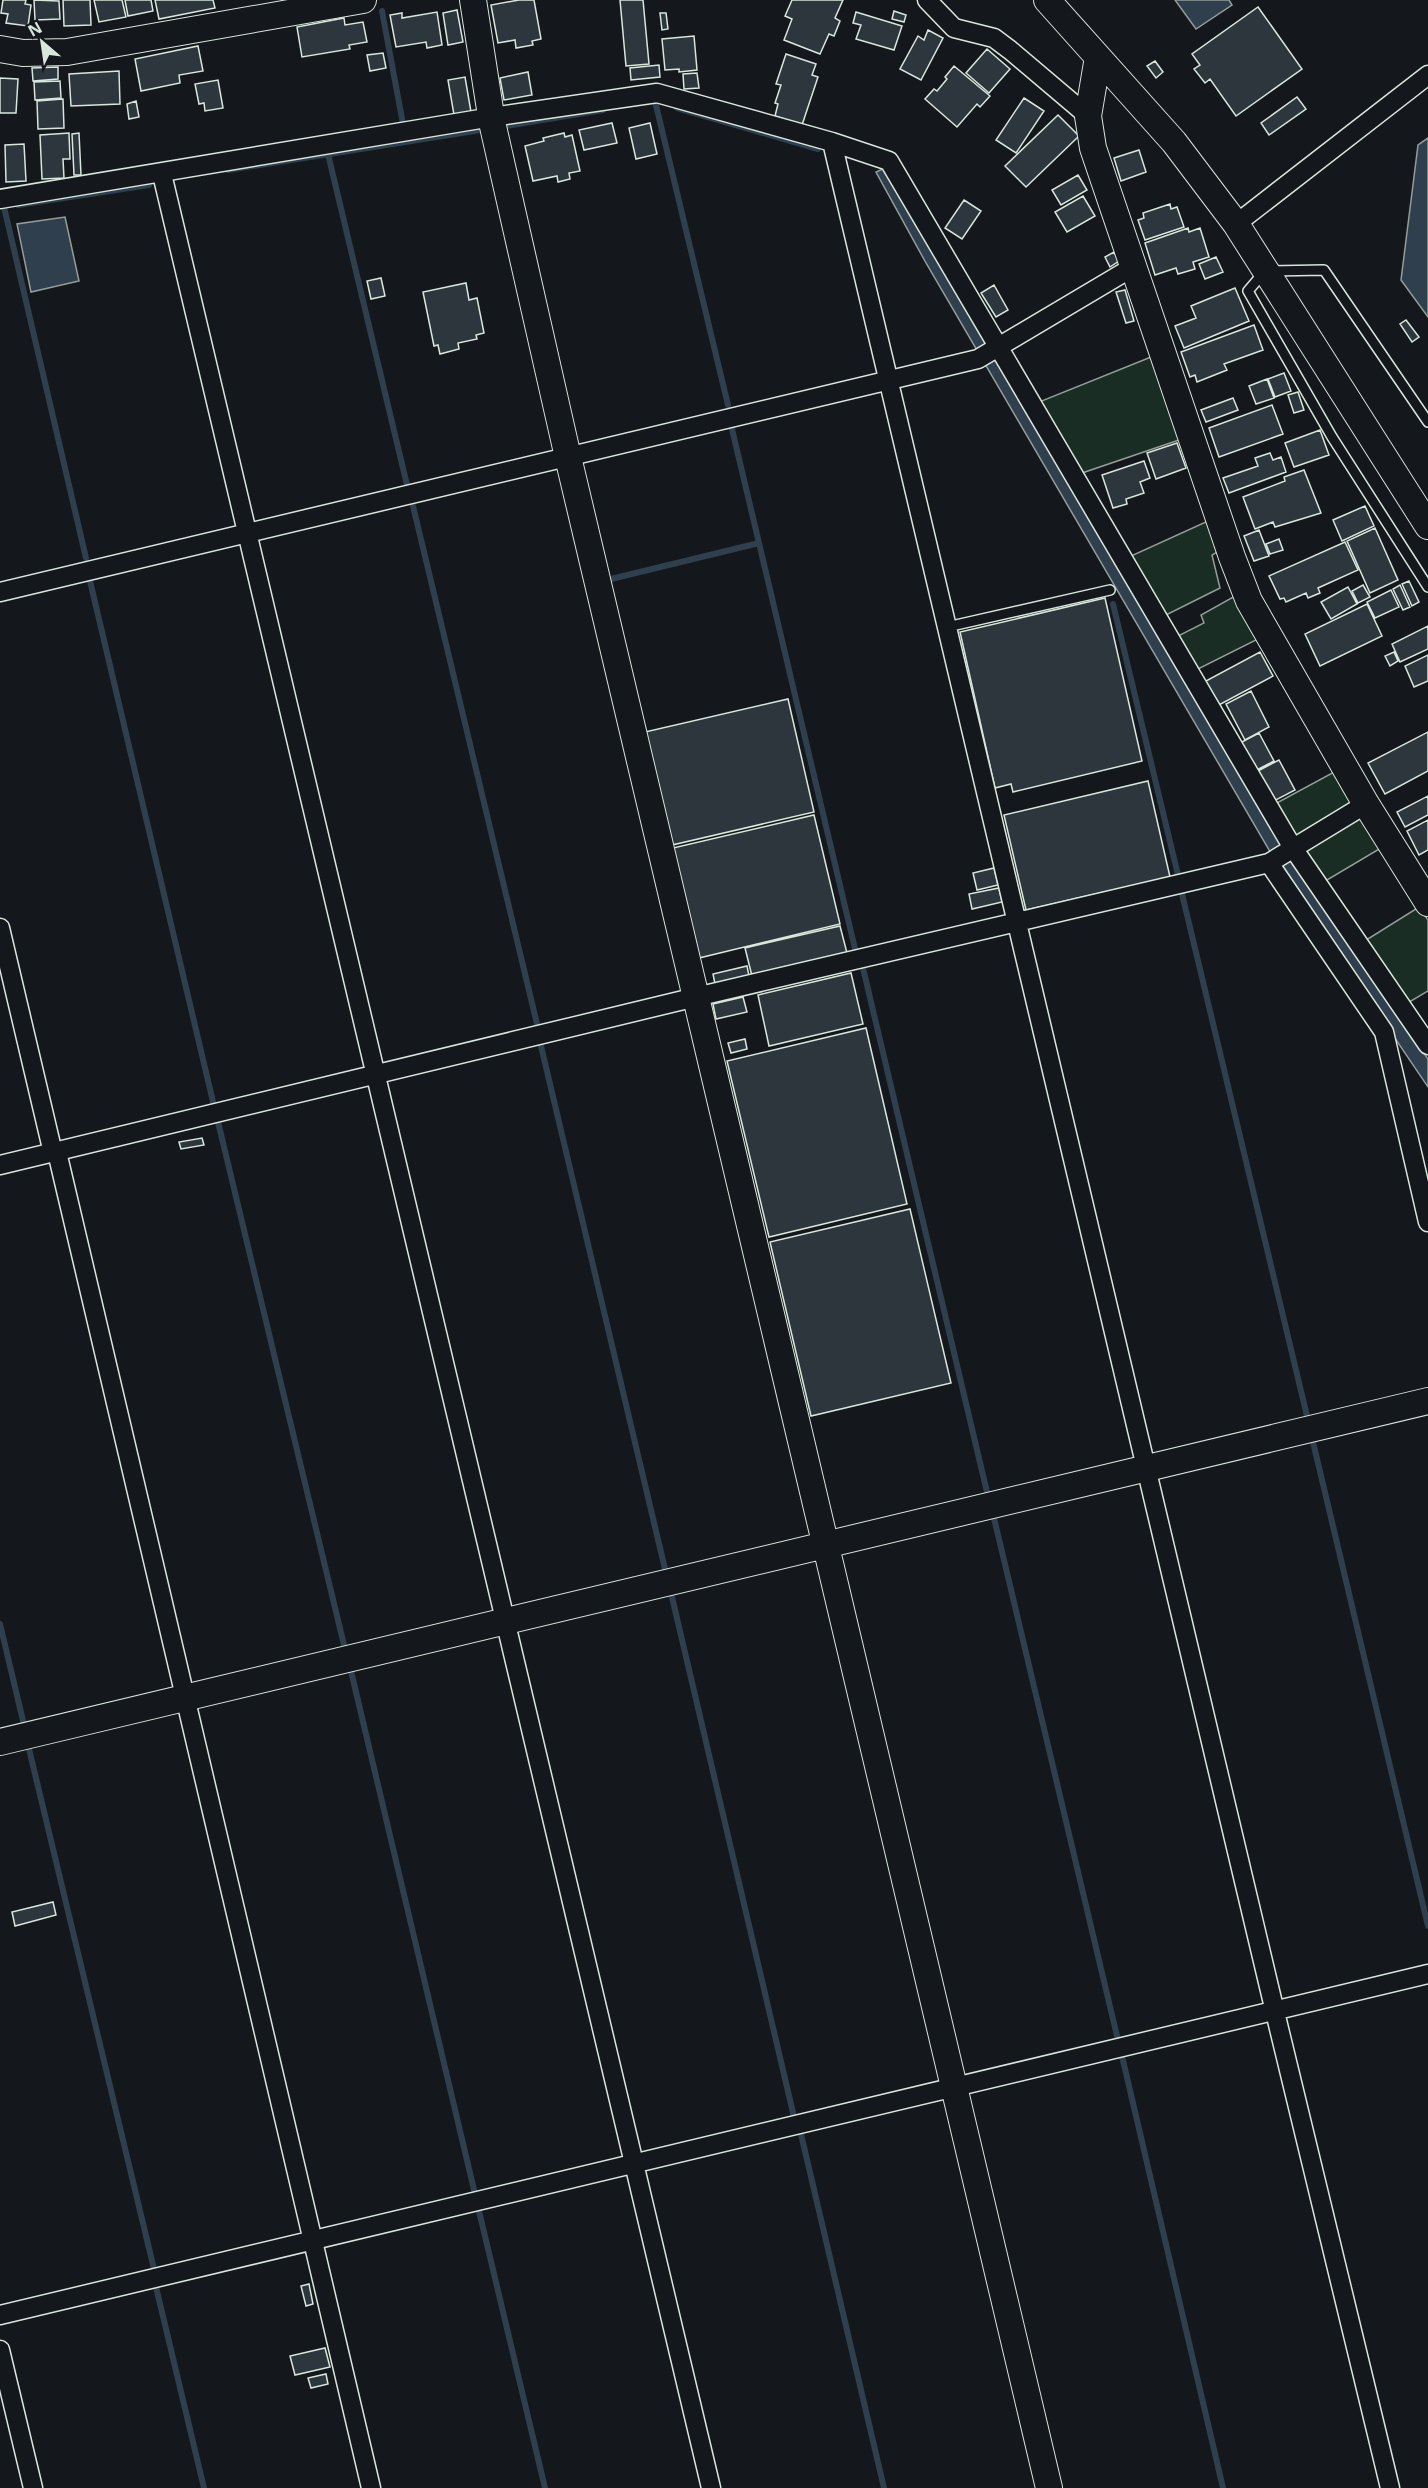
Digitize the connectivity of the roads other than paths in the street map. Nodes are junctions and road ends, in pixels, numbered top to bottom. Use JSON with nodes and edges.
{"nodes":[{"id":1,"x":363,"y":0,"type":"edge"},
{"id":2,"x":473,"y":0,"type":"edge"},
{"id":3,"x":927,"y":0,"type":"edge"},
{"id":4,"x":1047,"y":0,"type":"edge"},
{"id":5,"x":288,"y":6,"type":"edge"},
{"id":6,"x":0,"y":50,"type":"edge"},
{"id":7,"x":1098,"y":57,"type":"junction"},
{"id":8,"x":1428,"y":75,"type":"edge"},
{"id":9,"x":1088,"y":116,"type":"junction"},
{"id":10,"x":493,"y":124,"type":"junction"},
{"id":11,"x":832,"y":142,"type":"junction"},
{"id":12,"x":162,"y":174,"type":"junction"},
{"id":13,"x":0,"y":199,"type":"edge"},
{"id":14,"x":1236,"y":224,"type":"junction"},
{"id":15,"x":1133,"y":267,"type":"junction"},
{"id":16,"x":1265,"y":271,"type":"junction"},
{"id":17,"x":997,"y":348,"type":"junction"},
{"id":18,"x":889,"y":380,"type":"junction"},
{"id":19,"x":1428,"y":422,"type":"edge"},
{"id":20,"x":568,"y":457,"type":"junction"},
{"id":21,"x":1428,"y":526,"type":"edge"},
{"id":22,"x":247,"y":532,"type":"junction"},
{"id":23,"x":1428,"y":586,"type":"edge"},
{"id":24,"x":1110,"y":590,"type":"dead end"},
{"id":25,"x":0,"y":592,"type":"edge"},
{"id":26,"x":947,"y":627,"type":"junction"},
{"id":27,"x":1366,"y":804,"type":"junction"},
{"id":28,"x":1292,"y":849,"type":"junction"},
{"id":29,"x":1269,"y":863,"type":"junction"},
{"id":30,"x":1428,"y":903,"type":"edge"},
{"id":31,"x":1017,"y":922,"type":"junction"},
{"id":32,"x":0,"y":928,"type":"edge"},
{"id":33,"x":696,"y":997,"type":"junction"},
{"id":34,"x":1428,"y":1046,"type":"edge"},
{"id":35,"x":374,"y":1075,"type":"junction"},
{"id":36,"x":55,"y":1152,"type":"junction"},
{"id":37,"x":0,"y":1165,"type":"edge"},
{"id":38,"x":1428,"y":1222,"type":"edge"},
{"id":39,"x":1428,"y":1401,"type":"edge"},
{"id":40,"x":1148,"y":1468,"type":"junction"},
{"id":41,"x":825,"y":1545,"type":"junction"},
{"id":42,"x":505,"y":1622,"type":"junction"},
{"id":43,"x":185,"y":1698,"type":"junction"},
{"id":44,"x":0,"y":1742,"type":"edge"},
{"id":45,"x":1428,"y":1974,"type":"edge"},
{"id":46,"x":1275,"y":2012,"type":"junction"},
{"id":47,"x":954,"y":2089,"type":"junction"},
{"id":48,"x":635,"y":2163,"type":"junction"},
{"id":49,"x":313,"y":2242,"type":"junction"},
{"id":50,"x":0,"y":2315,"type":"edge"},
{"id":51,"x":0,"y":2350,"type":"edge"},
{"id":52,"x":33,"y":2488,"type":"edge"},
{"id":53,"x":371,"y":2488,"type":"edge"},
{"id":54,"x":711,"y":2488,"type":"edge"},
{"id":55,"x":1049,"y":2488,"type":"edge"},
{"id":56,"x":1390,"y":2488,"type":"edge"}],
"edges":[{"from":1,"to":5,"type":"street"},
{"from":2,"to":10,"type":"street"},
{"from":3,"to":9,"type":"street"},
{"from":4,"to":7,"type":"street"},
{"from":5,"to":6,"type":"street"},
{"from":7,"to":9,"type":"street"},
{"from":7,"to":14,"type":"street"},
{"from":8,"to":14,"type":"street"},
{"from":9,"to":15,"type":"street"},
{"from":10,"to":11,"type":"street"},
{"from":10,"to":12,"type":"street"},
{"from":10,"to":20,"type":"street"},
{"from":11,"to":17,"type":"street"},
{"from":11,"to":18,"type":"street"},
{"from":12,"to":13,"type":"street"},
{"from":12,"to":22,"type":"street"},
{"from":14,"to":16,"type":"street"},
{"from":15,"to":17,"type":"street"},
{"from":15,"to":27,"type":"street"},
{"from":16,"to":19,"type":"lane"},
{"from":16,"to":21,"type":"street"},
{"from":16,"to":23,"type":"lane"},
{"from":17,"to":18,"type":"street"},
{"from":17,"to":28,"type":"street"},
{"from":18,"to":20,"type":"street"},
{"from":18,"to":26,"type":"street"},
{"from":20,"to":22,"type":"street"},
{"from":20,"to":33,"type":"street"},
{"from":22,"to":25,"type":"street"},
{"from":22,"to":35,"type":"street"},
{"from":24,"to":26,"type":"lane"},
{"from":26,"to":31,"type":"street"},
{"from":27,"to":28,"type":"street"},
{"from":27,"to":30,"type":"street"},
{"from":28,"to":29,"type":"street"},
{"from":28,"to":34,"type":"street"},
{"from":29,"to":31,"type":"street"},
{"from":29,"to":38,"type":"street"},
{"from":31,"to":33,"type":"street"},
{"from":31,"to":40,"type":"street"},
{"from":32,"to":36,"type":"street"},
{"from":33,"to":35,"type":"street"},
{"from":33,"to":41,"type":"street"},
{"from":35,"to":36,"type":"street"},
{"from":35,"to":42,"type":"street"},
{"from":36,"to":37,"type":"street"},
{"from":36,"to":43,"type":"street"},
{"from":39,"to":40,"type":"street"},
{"from":40,"to":41,"type":"street"},
{"from":40,"to":46,"type":"street"},
{"from":41,"to":42,"type":"street"},
{"from":41,"to":47,"type":"street"},
{"from":42,"to":43,"type":"street"},
{"from":42,"to":48,"type":"street"},
{"from":43,"to":44,"type":"street"},
{"from":43,"to":49,"type":"street"},
{"from":45,"to":46,"type":"street"},
{"from":46,"to":47,"type":"street"},
{"from":46,"to":56,"type":"street"},
{"from":47,"to":48,"type":"street"},
{"from":47,"to":55,"type":"street"},
{"from":48,"to":49,"type":"street"},
{"from":48,"to":54,"type":"street"},
{"from":49,"to":50,"type":"street"},
{"from":49,"to":53,"type":"street"},
{"from":51,"to":52,"type":"street"}]}
